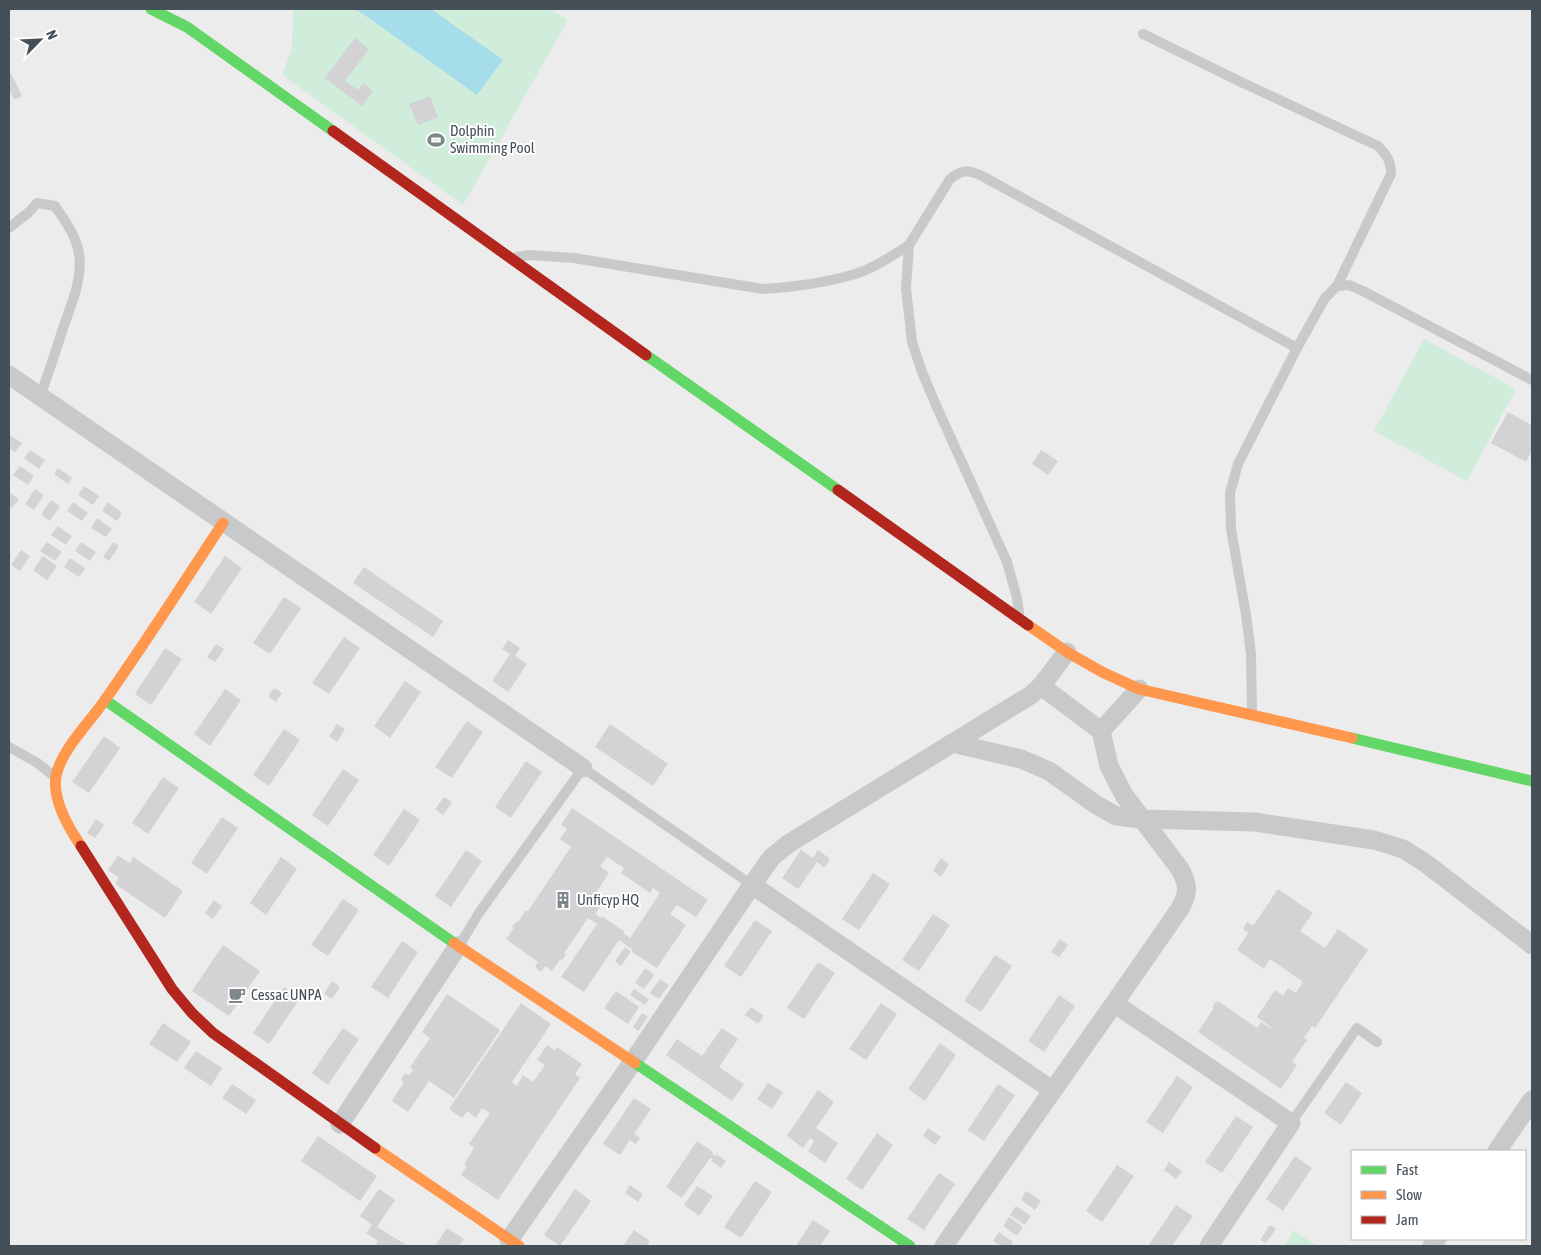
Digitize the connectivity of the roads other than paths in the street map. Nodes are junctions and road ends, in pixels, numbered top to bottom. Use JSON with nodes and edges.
{"nodes":[{"id":1,"x":158,"y":10,"type":"edge"},
{"id":2,"x":1143,"y":34,"type":"dead end"},
{"id":3,"x":9,"y":228,"type":"edge"},
{"id":4,"x":910,"y":246,"type":"junction"},
{"id":5,"x":510,"y":258,"type":"junction"},
{"id":6,"x":1337,"y":286,"type":"junction"},
{"id":7,"x":1297,"y":348,"type":"junction"},
{"id":8,"x":9,"y":375,"type":"edge"},
{"id":9,"x":1532,"y":380,"type":"edge"},
{"id":10,"x":40,"y":397,"type":"junction"},
{"id":11,"x":223,"y":523,"type":"junction"},
{"id":12,"x":1020,"y":618,"type":"junction"},
{"id":13,"x":1066,"y":652,"type":"junction"},
{"id":14,"x":1042,"y":686,"type":"junction"},
{"id":15,"x":1139,"y":688,"type":"junction"},
{"id":16,"x":105,"y":700,"type":"junction"},
{"id":17,"x":1252,"y":714,"type":"junction"},
{"id":18,"x":1102,"y":738,"type":"junction"},
{"id":19,"x":952,"y":743,"type":"junction"},
{"id":20,"x":9,"y":747,"type":"edge"},
{"id":21,"x":583,"y":768,"type":"junction"},
{"id":22,"x":56,"y":777,"type":"junction"},
{"id":23,"x":1532,"y":781,"type":"edge"},
{"id":24,"x":1142,"y":819,"type":"junction"},
{"id":25,"x":752,"y":885,"type":"junction"},
{"id":26,"x":1532,"y":945,"type":"edge"},
{"id":27,"x":458,"y":946,"type":"junction"},
{"id":28,"x":1115,"y":1004,"type":"junction"},
{"id":29,"x":1376,"y":1042,"type":"dead end"},
{"id":30,"x":632,"y":1063,"type":"junction"},
{"id":31,"x":1052,"y":1090,"type":"junction"},
{"id":32,"x":1532,"y":1100,"type":"edge"},
{"id":33,"x":340,"y":1124,"type":"junction"},
{"id":34,"x":1291,"y":1124,"type":"junction"},
{"id":35,"x":1498,"y":1150,"type":"edge"},
{"id":36,"x":514,"y":1243,"type":"edge"},
{"id":37,"x":910,"y":1246,"type":"edge"},
{"id":38,"x":944,"y":1246,"type":"edge"},
{"id":39,"x":1208,"y":1246,"type":"edge"}],
"edges":[{"from":1,"to":5,"type":"street"},
{"from":2,"to":6,"type":"lane"},
{"from":3,"to":10,"type":"lane"},
{"from":4,"to":5,"type":"lane"},
{"from":4,"to":7,"type":"lane"},
{"from":4,"to":12,"type":"lane"},
{"from":5,"to":12,"type":"street"},
{"from":6,"to":7,"type":"lane"},
{"from":6,"to":9,"type":"lane"},
{"from":7,"to":17,"type":"lane"},
{"from":8,"to":10,"type":"street"},
{"from":10,"to":11,"type":"street"},
{"from":11,"to":16,"type":"street"},
{"from":11,"to":21,"type":"street"},
{"from":12,"to":13,"type":"street"},
{"from":13,"to":14,"type":"street"},
{"from":13,"to":15,"type":"street"},
{"from":14,"to":18,"type":"street"},
{"from":14,"to":19,"type":"street"},
{"from":15,"to":17,"type":"street"},
{"from":15,"to":18,"type":"street"},
{"from":16,"to":22,"type":"street"},
{"from":16,"to":27,"type":"street"},
{"from":17,"to":23,"type":"street"},
{"from":18,"to":24,"type":"street"},
{"from":19,"to":24,"type":"street"},
{"from":19,"to":25,"type":"street"},
{"from":20,"to":22,"type":"lane"},
{"from":21,"to":25,"type":"lane"},
{"from":21,"to":27,"type":"lane"},
{"from":22,"to":33,"type":"street"},
{"from":24,"to":26,"type":"street"},
{"from":24,"to":28,"type":"street"},
{"from":25,"to":30,"type":"street"},
{"from":25,"to":31,"type":"street"},
{"from":27,"to":30,"type":"street"},
{"from":27,"to":33,"type":"street"},
{"from":28,"to":31,"type":"street"},
{"from":28,"to":34,"type":"street"},
{"from":29,"to":34,"type":"lane"},
{"from":30,"to":36,"type":"street"},
{"from":30,"to":37,"type":"street"},
{"from":31,"to":38,"type":"street"},
{"from":32,"to":35,"type":"street"},
{"from":33,"to":36,"type":"street"},
{"from":34,"to":39,"type":"street"}]}
